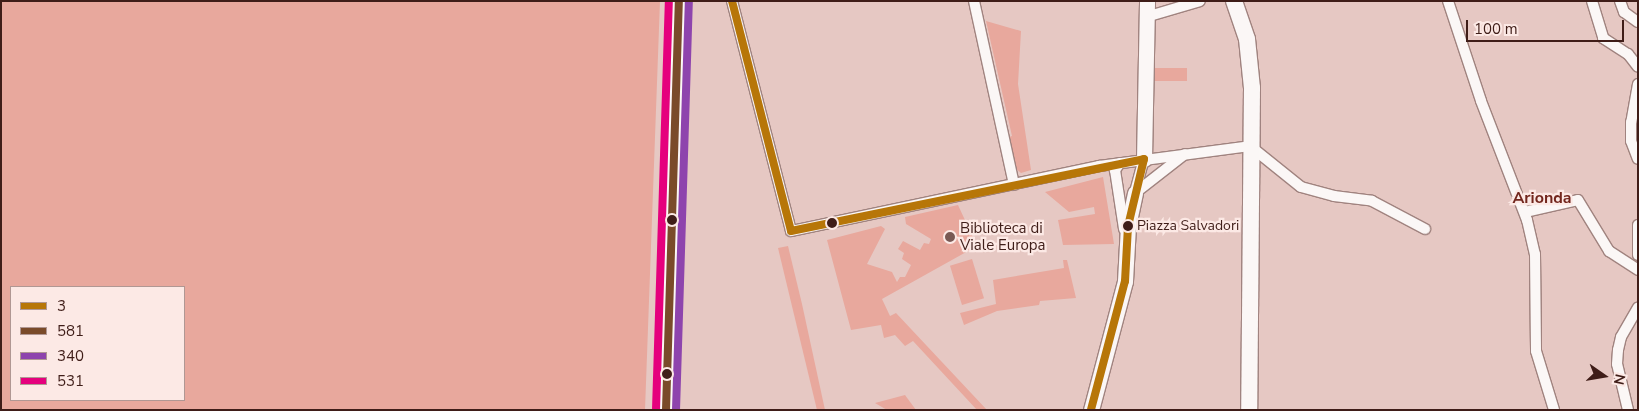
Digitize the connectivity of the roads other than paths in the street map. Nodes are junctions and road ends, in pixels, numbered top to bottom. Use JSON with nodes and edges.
{"nodes":[{"id":1,"x":679,"y":1,"type":"edge"},
{"id":2,"x":732,"y":1,"type":"edge"},
{"id":3,"x":974,"y":1,"type":"edge"},
{"id":4,"x":1147,"y":1,"type":"edge"},
{"id":5,"x":1200,"y":1,"type":"edge"},
{"id":6,"x":1234,"y":1,"type":"edge"},
{"id":7,"x":1448,"y":1,"type":"edge"},
{"id":8,"x":1592,"y":1,"type":"edge"},
{"id":9,"x":1620,"y":1,"type":"edge"},
{"id":10,"x":1146,"y":17,"type":"junction"},
{"id":11,"x":1638,"y":22,"type":"edge"},
{"id":12,"x":1638,"y":67,"type":"edge"},
{"id":13,"x":1638,"y":84,"type":"edge"},
{"id":14,"x":1250,"y":146,"type":"junction"},
{"id":15,"x":1185,"y":154,"type":"junction"},
{"id":16,"x":1144,"y":159,"type":"junction"},
{"id":17,"x":1638,"y":159,"type":"edge"},
{"id":18,"x":1120,"y":163,"type":"junction"},
{"id":19,"x":1099,"y":166,"type":"junction"},
{"id":20,"x":1116,"y":176,"type":"junction"},
{"id":21,"x":1014,"y":184,"type":"junction"},
{"id":22,"x":1135,"y":193,"type":"junction"},
{"id":23,"x":1525,"y":212,"type":"junction"},
{"id":24,"x":1638,"y":225,"type":"edge"},
{"id":25,"x":1425,"y":229,"type":"dead end"},
{"id":26,"x":1126,"y":244,"type":"junction"},
{"id":27,"x":1638,"y":255,"type":"edge"},
{"id":28,"x":1638,"y":270,"type":"edge"},
{"id":29,"x":1638,"y":307,"type":"edge"},
{"id":30,"x":666,"y":410,"type":"edge"},
{"id":31,"x":1090,"y":410,"type":"edge"},
{"id":32,"x":1249,"y":410,"type":"edge"},
{"id":33,"x":1554,"y":410,"type":"edge"},
{"id":34,"x":1628,"y":410,"type":"edge"}],
"edges":[{"from":1,"to":30,"type":"street"},
{"from":2,"to":21,"type":"street"},
{"from":3,"to":21,"type":"street"},
{"from":4,"to":10,"type":"street"},
{"from":5,"to":10,"type":"street"},
{"from":6,"to":14,"type":"main road"},
{"from":7,"to":23,"type":"street"},
{"from":8,"to":12,"type":"street"},
{"from":9,"to":11,"type":"street"},
{"from":10,"to":16,"type":"street"},
{"from":13,"to":17,"type":"street"},
{"from":14,"to":15,"type":"street"},
{"from":14,"to":25,"type":"street"},
{"from":14,"to":32,"type":"main road"},
{"from":15,"to":16,"type":"street"},
{"from":15,"to":22,"type":"street"},
{"from":16,"to":18,"type":"street"},
{"from":16,"to":22,"type":"street"},
{"from":18,"to":19,"type":"street"},
{"from":18,"to":20,"type":"street"},
{"from":19,"to":20,"type":"street"},
{"from":19,"to":21,"type":"street"},
{"from":20,"to":22,"type":"street"},
{"from":20,"to":26,"type":"street"},
{"from":22,"to":26,"type":"street"},
{"from":23,"to":28,"type":"street"},
{"from":23,"to":33,"type":"street"},
{"from":24,"to":27,"type":"street"},
{"from":26,"to":31,"type":"street"},
{"from":29,"to":34,"type":"street"}]}
